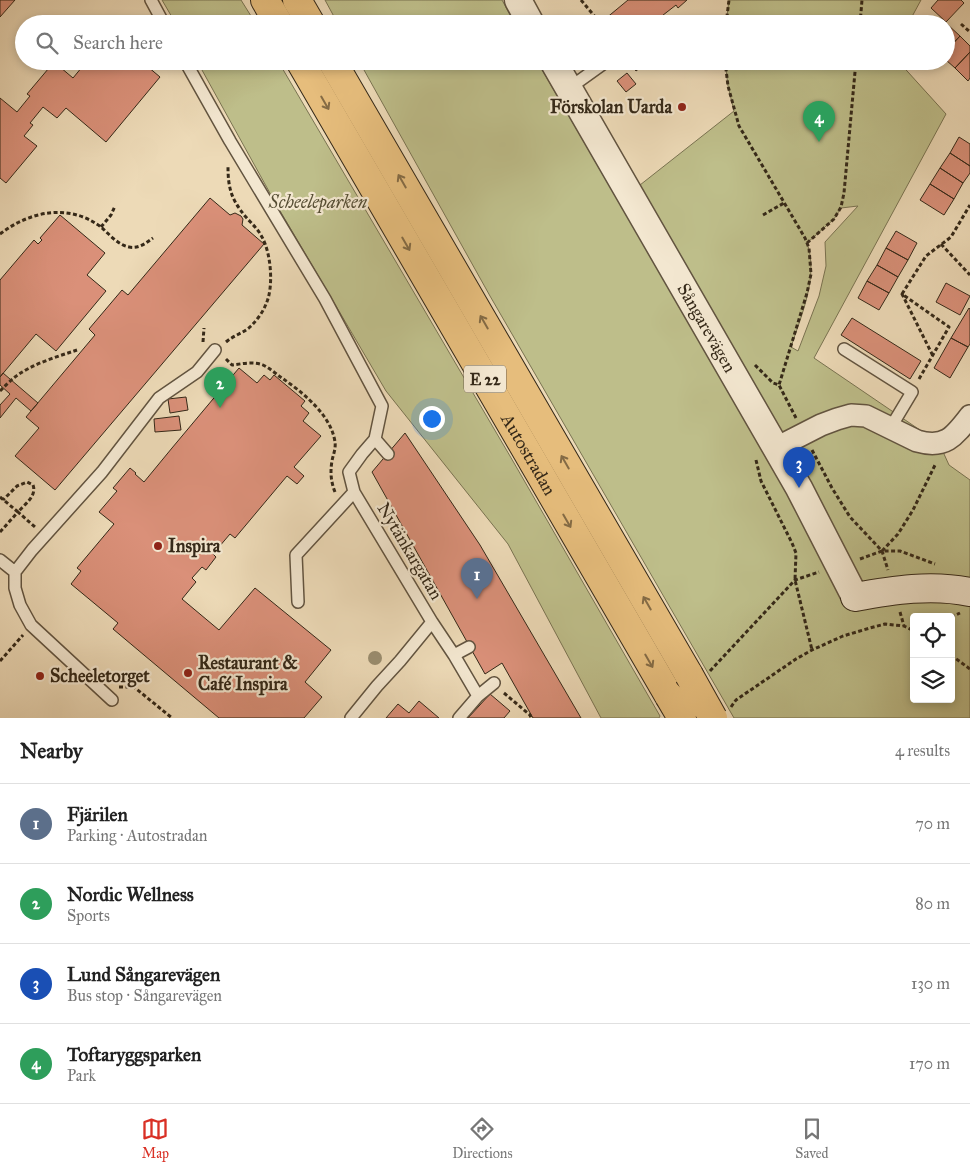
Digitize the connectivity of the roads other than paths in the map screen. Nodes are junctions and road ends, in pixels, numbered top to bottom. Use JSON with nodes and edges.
{"nodes":[{"id":1,"x":151,"y":0,"type":"edge"},
{"id":2,"x":265,"y":0,"type":"edge"},
{"id":3,"x":297,"y":0,"type":"edge"},
{"id":4,"x":518,"y":0,"type":"edge"},
{"id":5,"x":159,"y":15,"type":"edge"},
{"id":6,"x":274,"y":15,"type":"edge"},
{"id":7,"x":306,"y":15,"type":"edge"},
{"id":8,"x":526,"y":15,"type":"edge"},
{"id":9,"x":190,"y":70,"type":"edge"},
{"id":10,"x":305,"y":70,"type":"edge"},
{"id":11,"x":337,"y":70,"type":"edge"},
{"id":12,"x":558,"y":70,"type":"edge"},
{"id":13,"x":595,"y":70,"type":"edge"},
{"id":14,"x":568,"y":89,"type":"junction"},
{"id":15,"x":844,"y":349,"type":"dead end"},
{"id":16,"x":215,"y":350,"type":"road end"},
{"id":17,"x":970,"y":416,"type":"edge"},
{"id":18,"x":891,"y":428,"type":"junction"},
{"id":19,"x":375,"y":439,"type":"junction"},
{"id":20,"x":776,"y":448,"type":"junction"},
{"id":21,"x":388,"y":454,"type":"dead end"},
{"id":22,"x":354,"y":492,"type":"junction"},
{"id":23,"x":0,"y":560,"type":"edge"},
{"id":24,"x":15,"y":572,"type":"junction"},
{"id":25,"x":970,"y":592,"type":"edge"},
{"id":26,"x":856,"y":597,"type":"joint"},
{"id":27,"x":298,"y":602,"type":"dead end"},
{"id":28,"x":432,"y":622,"type":"junction"},
{"id":29,"x":469,"y":647,"type":"dead end"},
{"id":30,"x":454,"y":655,"type":"junction"},
{"id":31,"x":494,"y":683,"type":"dead end"},
{"id":32,"x":478,"y":696,"type":"junction"},
{"id":33,"x":112,"y":700,"type":"dead end"},
{"id":34,"x":675,"y":707,"type":"edge"},
{"id":35,"x":721,"y":714,"type":"edge"},
{"id":36,"x":350,"y":718,"type":"edge"},
{"id":37,"x":459,"y":718,"type":"edge"}],
"edges":[{"from":1,"to":5,"type":"lane"},
{"from":2,"to":6,"type":"highway"},
{"from":3,"to":7,"type":"highway"},
{"from":4,"to":8,"type":"street"},
{"from":9,"to":19,"type":"lane"},
{"from":10,"to":34,"type":"highway","name":"Autostradan","number":"E 22","one_way":true},
{"from":35,"to":11,"type":"highway","name":"Autostradan","number":"E 22","one_way":true,"bridge":true},
{"from":12,"to":14,"type":"street","name":"Sångarevägen"},
{"from":13,"to":14,"type":"lane"},
{"from":14,"to":20,"type":"street","name":"Sångarevägen"},
{"from":15,"to":18,"type":"lane"},
{"from":16,"to":24,"type":"lane"},
{"from":17,"to":18,"type":"street"},
{"from":18,"to":20,"type":"street"},
{"from":19,"to":21,"type":"lane"},
{"from":19,"to":22,"type":"lane"},
{"from":20,"to":26,"type":"street","name":"Sångarevägen"},
{"from":22,"to":27,"type":"lane"},
{"from":22,"to":28,"type":"lane","name":"Nytänkargatan"},
{"from":23,"to":24,"type":"lane"},
{"from":24,"to":33,"type":"lane"},
{"from":25,"to":26,"type":"main road"},
{"from":28,"to":30,"type":"lane"},
{"from":28,"to":36,"type":"lane","name":"Nytänkargatan"},
{"from":29,"to":30,"type":"lane"},
{"from":30,"to":32,"type":"lane"},
{"from":31,"to":32,"type":"lane"},
{"from":32,"to":37,"type":"lane"}]}
